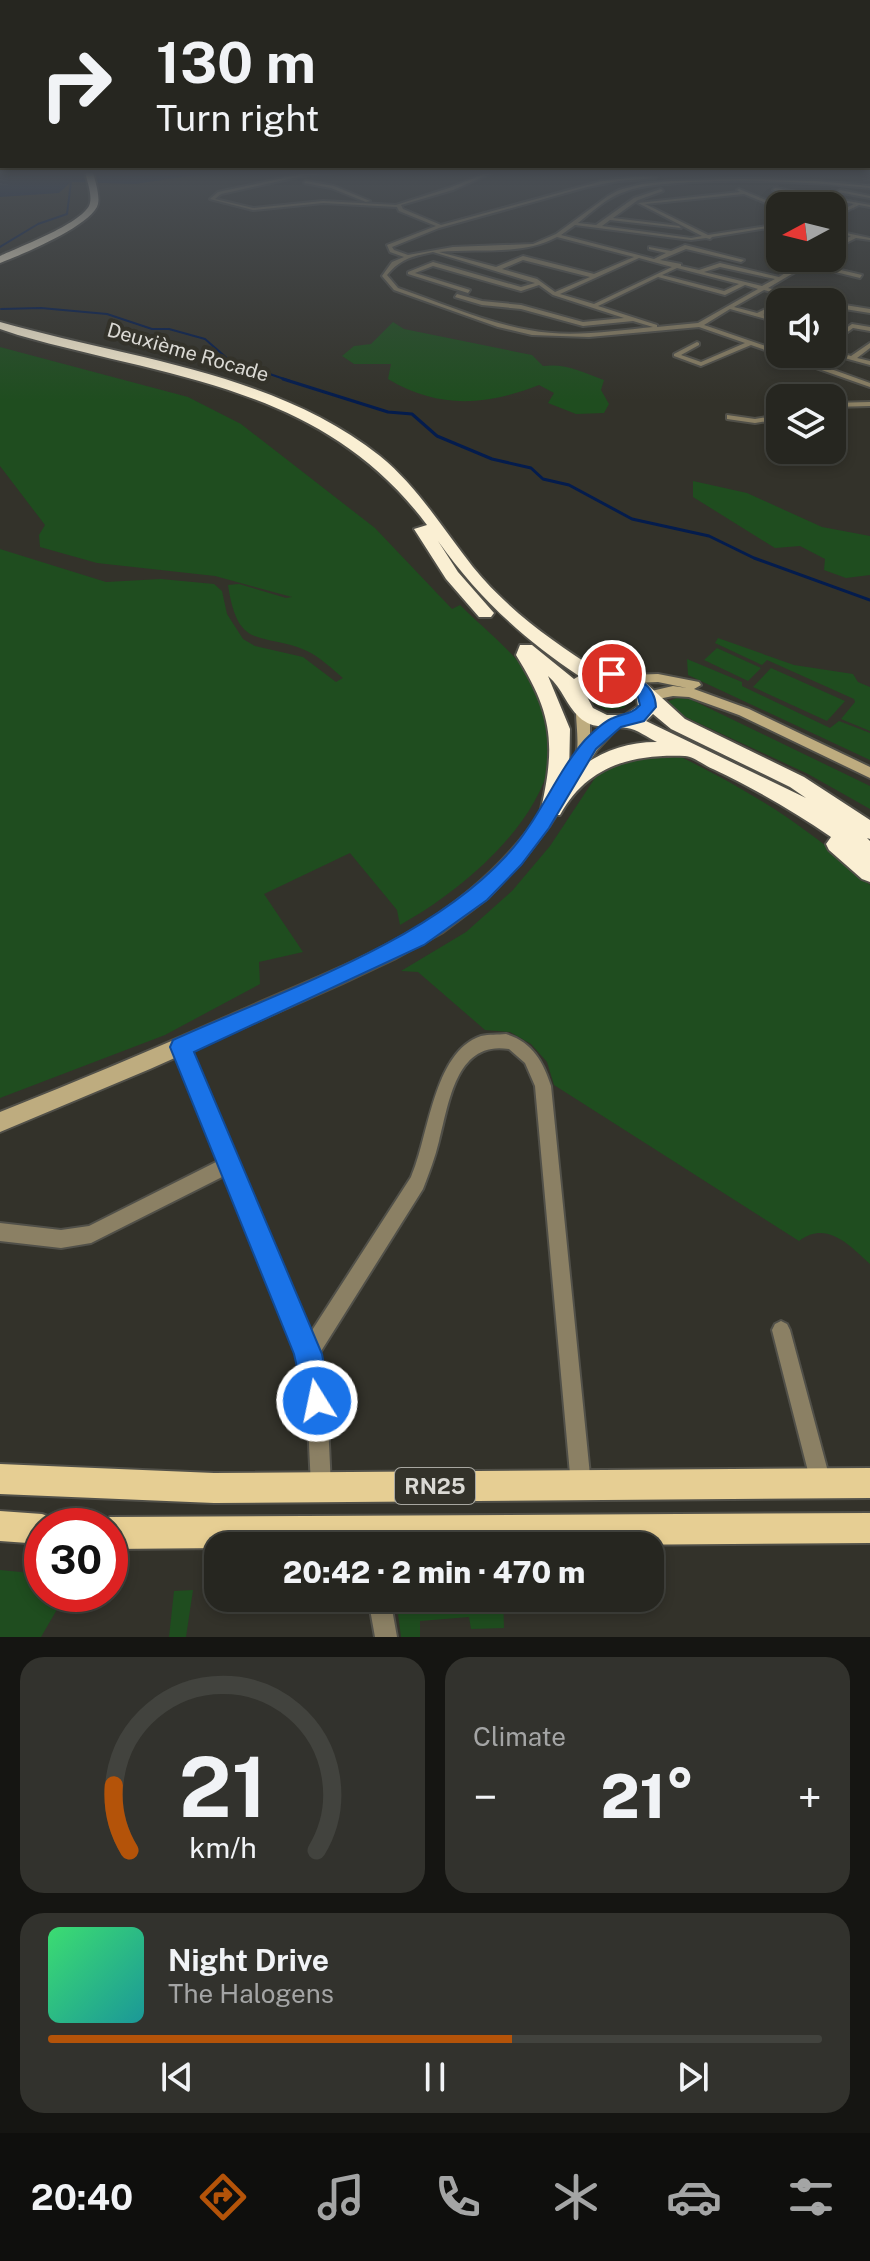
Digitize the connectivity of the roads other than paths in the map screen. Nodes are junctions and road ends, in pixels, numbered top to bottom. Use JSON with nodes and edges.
{"nodes":[{"id":1,"x":19,"y":248,"type":"edge"},
{"id":2,"x":394,"y":248,"type":"edge"},
{"id":3,"x":477,"y":248,"type":"edge"},
{"id":4,"x":485,"y":248,"type":"edge"},
{"id":5,"x":609,"y":248,"type":"edge"},
{"id":6,"x":654,"y":248,"type":"edge"},
{"id":7,"x":685,"y":248,"type":"edge"},
{"id":8,"x":689,"y":248,"type":"edge"},
{"id":9,"x":430,"y":251,"type":"junction"},
{"id":10,"x":673,"y":251,"type":"junction"},
{"id":11,"x":640,"y":256,"type":"junction"},
{"id":12,"x":0,"y":257,"type":"edge"},
{"id":13,"x":410,"y":257,"type":"junction"},
{"id":14,"x":518,"y":260,"type":"junction"},
{"id":15,"x":656,"y":260,"type":"junction"},
{"id":16,"x":551,"y":265,"type":"junction"},
{"id":17,"x":679,"y":265,"type":"junction"},
{"id":18,"x":389,"y":268,"type":"junction"},
{"id":19,"x":497,"y":269,"type":"junction"},
{"id":20,"x":397,"y":270,"type":"dead end"},
{"id":21,"x":701,"y":271,"type":"junction"},
{"id":22,"x":789,"y":272,"type":"edge"},
{"id":23,"x":843,"y":272,"type":"edge"},
{"id":24,"x":749,"y":274,"type":"junction"},
{"id":25,"x":594,"y":276,"type":"junction"},
{"id":26,"x":659,"y":276,"type":"junction"},
{"id":27,"x":860,"y":276,"type":"dead end"},
{"id":28,"x":526,"y":277,"type":"junction"},
{"id":29,"x":674,"y":280,"type":"junction"},
{"id":30,"x":774,"y":280,"type":"junction"},
{"id":31,"x":493,"y":281,"type":"junction"},
{"id":32,"x":646,"y":281,"type":"junction"},
{"id":33,"x":744,"y":282,"type":"junction"},
{"id":34,"x":540,"y":283,"type":"junction"},
{"id":35,"x":761,"y":288,"type":"junction"},
{"id":36,"x":766,"y":289,"type":"edge"},
{"id":37,"x":468,"y":291,"type":"junction"},
{"id":38,"x":555,"y":294,"type":"junction"},
{"id":39,"x":457,"y":296,"type":"junction"},
{"id":40,"x":436,"y":304,"type":"junction"},
{"id":41,"x":596,"y":305,"type":"junction"},
{"id":42,"x":728,"y":307,"type":"junction"},
{"id":43,"x":846,"y":307,"type":"edge"},
{"id":44,"x":766,"y":311,"type":"edge"},
{"id":45,"x":870,"y":311,"type":"edge"},
{"id":46,"x":757,"y":315,"type":"junction"},
{"id":47,"x":766,"y":317,"type":"edge"},
{"id":48,"x":636,"y":319,"type":"junction"},
{"id":49,"x":0,"y":325,"type":"edge"},
{"id":50,"x":699,"y":325,"type":"junction"},
{"id":51,"x":869,"y":326,"type":"edge"},
{"id":52,"x":658,"y":327,"type":"junction"},
{"id":53,"x":846,"y":330,"type":"edge"},
{"id":54,"x":0,"y":332,"type":"edge"},
{"id":55,"x":748,"y":342,"type":"junction"},
{"id":56,"x":697,"y":344,"type":"dead end"},
{"id":57,"x":766,"y":348,"type":"edge"},
{"id":58,"x":868,"y":348,"type":"edge"},
{"id":59,"x":846,"y":356,"type":"edge"},
{"id":60,"x":852,"y":358,"type":"junction"},
{"id":61,"x":870,"y":363,"type":"edge"},
{"id":62,"x":823,"y":368,"type":"edge"},
{"id":63,"x":870,"y":384,"type":"edge"},
{"id":64,"x":870,"y":404,"type":"edge"},
{"id":65,"x":846,"y":405,"type":"edge"},
{"id":66,"x":730,"y":417,"type":"dead end"},
{"id":67,"x":766,"y":419,"type":"edge"},
{"id":68,"x":513,"y":638,"type":"junction"},
{"id":69,"x":593,"y":676,"type":"junction"},
{"id":70,"x":630,"y":679,"type":"junction"},
{"id":71,"x":648,"y":698,"type":"junction"},
{"id":72,"x":579,"y":702,"type":"junction"},
{"id":73,"x":744,"y":712,"type":"junction"},
{"id":74,"x":623,"y":722,"type":"junction"},
{"id":75,"x":583,"y":754,"type":"junction"},
{"id":76,"x":701,"y":754,"type":"junction"},
{"id":77,"x":870,"y":773,"type":"edge"},
{"id":78,"x":783,"y":794,"type":"junction"},
{"id":79,"x":557,"y":801,"type":"junction"},
{"id":80,"x":848,"y":815,"type":"junction"},
{"id":81,"x":870,"y":823,"type":"edge"},
{"id":82,"x":870,"y":831,"type":"edge"},
{"id":83,"x":870,"y":852,"type":"edge"},
{"id":84,"x":870,"y":873,"type":"edge"},
{"id":85,"x":181,"y":1047,"type":"junction"},
{"id":86,"x":0,"y":1122,"type":"edge"},
{"id":87,"x":230,"y":1164,"type":"junction"},
{"id":88,"x":0,"y":1232,"type":"edge"},
{"id":89,"x":781,"y":1330,"type":"dead end"},
{"id":90,"x":308,"y":1354,"type":"junction"},
{"id":91,"x":0,"y":1479,"type":"edge"},
{"id":92,"x":821,"y":1483,"type":"junction"},
{"id":93,"x":870,"y":1483,"type":"edge"},
{"id":94,"x":581,"y":1485,"type":"junction"},
{"id":95,"x":321,"y":1487,"type":"junction"},
{"id":96,"x":0,"y":1526,"type":"edge"},
{"id":97,"x":24,"y":1528,"type":"edge"},
{"id":98,"x":870,"y":1528,"type":"edge"},
{"id":99,"x":128,"y":1533,"type":"edge"},
{"id":100,"x":664,"y":1533,"type":"edge"},
{"id":101,"x":204,"y":1536,"type":"edge"},
{"id":102,"x":382,"y":1612,"type":"edge"},
{"id":103,"x":386,"y":1637,"type":"edge"}],
"edges":[{"from":1,"to":12,"type":"highway"},
{"from":2,"to":13,"type":"street"},
{"from":3,"to":9,"type":"street"},
{"from":4,"to":14,"type":"street"},
{"from":5,"to":11,"type":"street"},
{"from":6,"to":10,"type":"street"},
{"from":7,"to":10,"type":"street"},
{"from":8,"to":10,"type":"street"},
{"from":9,"to":13,"type":"street"},
{"from":9,"to":19,"type":"street"},
{"from":10,"to":15,"type":"street"},
{"from":11,"to":15,"type":"street"},
{"from":11,"to":25,"type":"street"},
{"from":13,"to":18,"type":"street"},
{"from":14,"to":16,"type":"street"},
{"from":14,"to":19,"type":"street"},
{"from":15,"to":17,"type":"street"},
{"from":16,"to":25,"type":"street"},
{"from":16,"to":28,"type":"street"},
{"from":17,"to":21,"type":"street"},
{"from":17,"to":26,"type":"street"},
{"from":18,"to":20,"type":"street"},
{"from":18,"to":40,"type":"street"},
{"from":19,"to":28,"type":"street"},
{"from":21,"to":24,"type":"street"},
{"from":21,"to":33,"type":"street"},
{"from":22,"to":30,"type":"street"},
{"from":23,"to":27,"type":"street"},
{"from":24,"to":30,"type":"street"},
{"from":24,"to":30,"type":"street"},
{"from":24,"to":33,"type":"street"},
{"from":25,"to":38,"type":"street"},
{"from":26,"to":29,"type":"street"},
{"from":26,"to":32,"type":"street"},
{"from":28,"to":34,"type":"street"},
{"from":29,"to":32,"type":"street"},
{"from":29,"to":33,"type":"street"},
{"from":30,"to":35,"type":"street"},
{"from":31,"to":34,"type":"street"},
{"from":31,"to":37,"type":"street"},
{"from":31,"to":37,"type":"street"},
{"from":32,"to":41,"type":"street"},
{"from":33,"to":35,"type":"street"},
{"from":34,"to":38,"type":"street"},
{"from":35,"to":36,"type":"street"},
{"from":35,"to":42,"type":"street"},
{"from":37,"to":39,"type":"street"},
{"from":38,"to":41,"type":"street"},
{"from":39,"to":40,"type":"street"},
{"from":39,"to":48,"type":"street"},
{"from":40,"to":52,"type":"street"},
{"from":41,"to":48,"type":"street"},
{"from":42,"to":46,"type":"street"},
{"from":42,"to":50,"type":"street"},
{"from":43,"to":45,"type":"street"},
{"from":44,"to":46,"type":"street"},
{"from":46,"to":47,"type":"street"},
{"from":48,"to":52,"type":"street"},
{"from":49,"to":69,"type":"highway","name":"Deuxième Rocade"},
{"from":50,"to":52,"type":"street"},
{"from":50,"to":55,"type":"street"},
{"from":51,"to":53,"type":"street"},
{"from":54,"to":68,"type":"highway","name":"Deuxième Rocade"},
{"from":55,"to":56,"type":"street"},
{"from":55,"to":57,"type":"street"},
{"from":58,"to":60,"type":"street"},
{"from":59,"to":60,"type":"street"},
{"from":60,"to":61,"type":"street"},
{"from":62,"to":63,"type":"street"},
{"from":64,"to":65,"type":"street"},
{"from":66,"to":67,"type":"street"},
{"from":68,"to":72,"type":"highway","name":"Deuxième Rocade"},
{"from":68,"to":79,"type":"highway"},
{"from":69,"to":70,"type":"highway"},
{"from":69,"to":72,"type":"highway"},
{"from":70,"to":71,"type":"highway"},
{"from":70,"to":73,"type":"street"},
{"from":71,"to":73,"type":"street"},
{"from":71,"to":74,"type":"highway"},
{"from":71,"to":80,"type":"highway"},
{"from":72,"to":74,"type":"highway"},
{"from":72,"to":75,"type":"street"},
{"from":73,"to":77,"type":"street"},
{"from":74,"to":75,"type":"street"},
{"from":74,"to":76,"type":"highway"},
{"from":75,"to":79,"type":"street"},
{"from":76,"to":78,"type":"highway"},
{"from":76,"to":79,"type":"highway"},
{"from":78,"to":83,"type":"highway"},
{"from":78,"to":84,"type":"highway"},
{"from":79,"to":85,"type":"street"},
{"from":80,"to":81,"type":"highway"},
{"from":80,"to":82,"type":"highway"},
{"from":85,"to":86,"type":"street"},
{"from":85,"to":87,"type":"street"},
{"from":87,"to":88,"type":"street"},
{"from":87,"to":90,"type":"street"},
{"from":89,"to":92,"type":"street"},
{"from":90,"to":94,"type":"street"},
{"from":90,"to":95,"type":"street"},
{"from":91,"to":95,"type":"main road","number":"RN25"},
{"from":92,"to":93,"type":"main road","number":"RN25"},
{"from":92,"to":94,"type":"main road","number":"RN25"},
{"from":94,"to":95,"type":"main road","number":"RN25"},
{"from":96,"to":97,"type":"main road"},
{"from":98,"to":100,"type":"main road","number":"RN25"},
{"from":99,"to":101,"type":"main road","number":"RN25"},
{"from":102,"to":103,"type":"street"}]}
